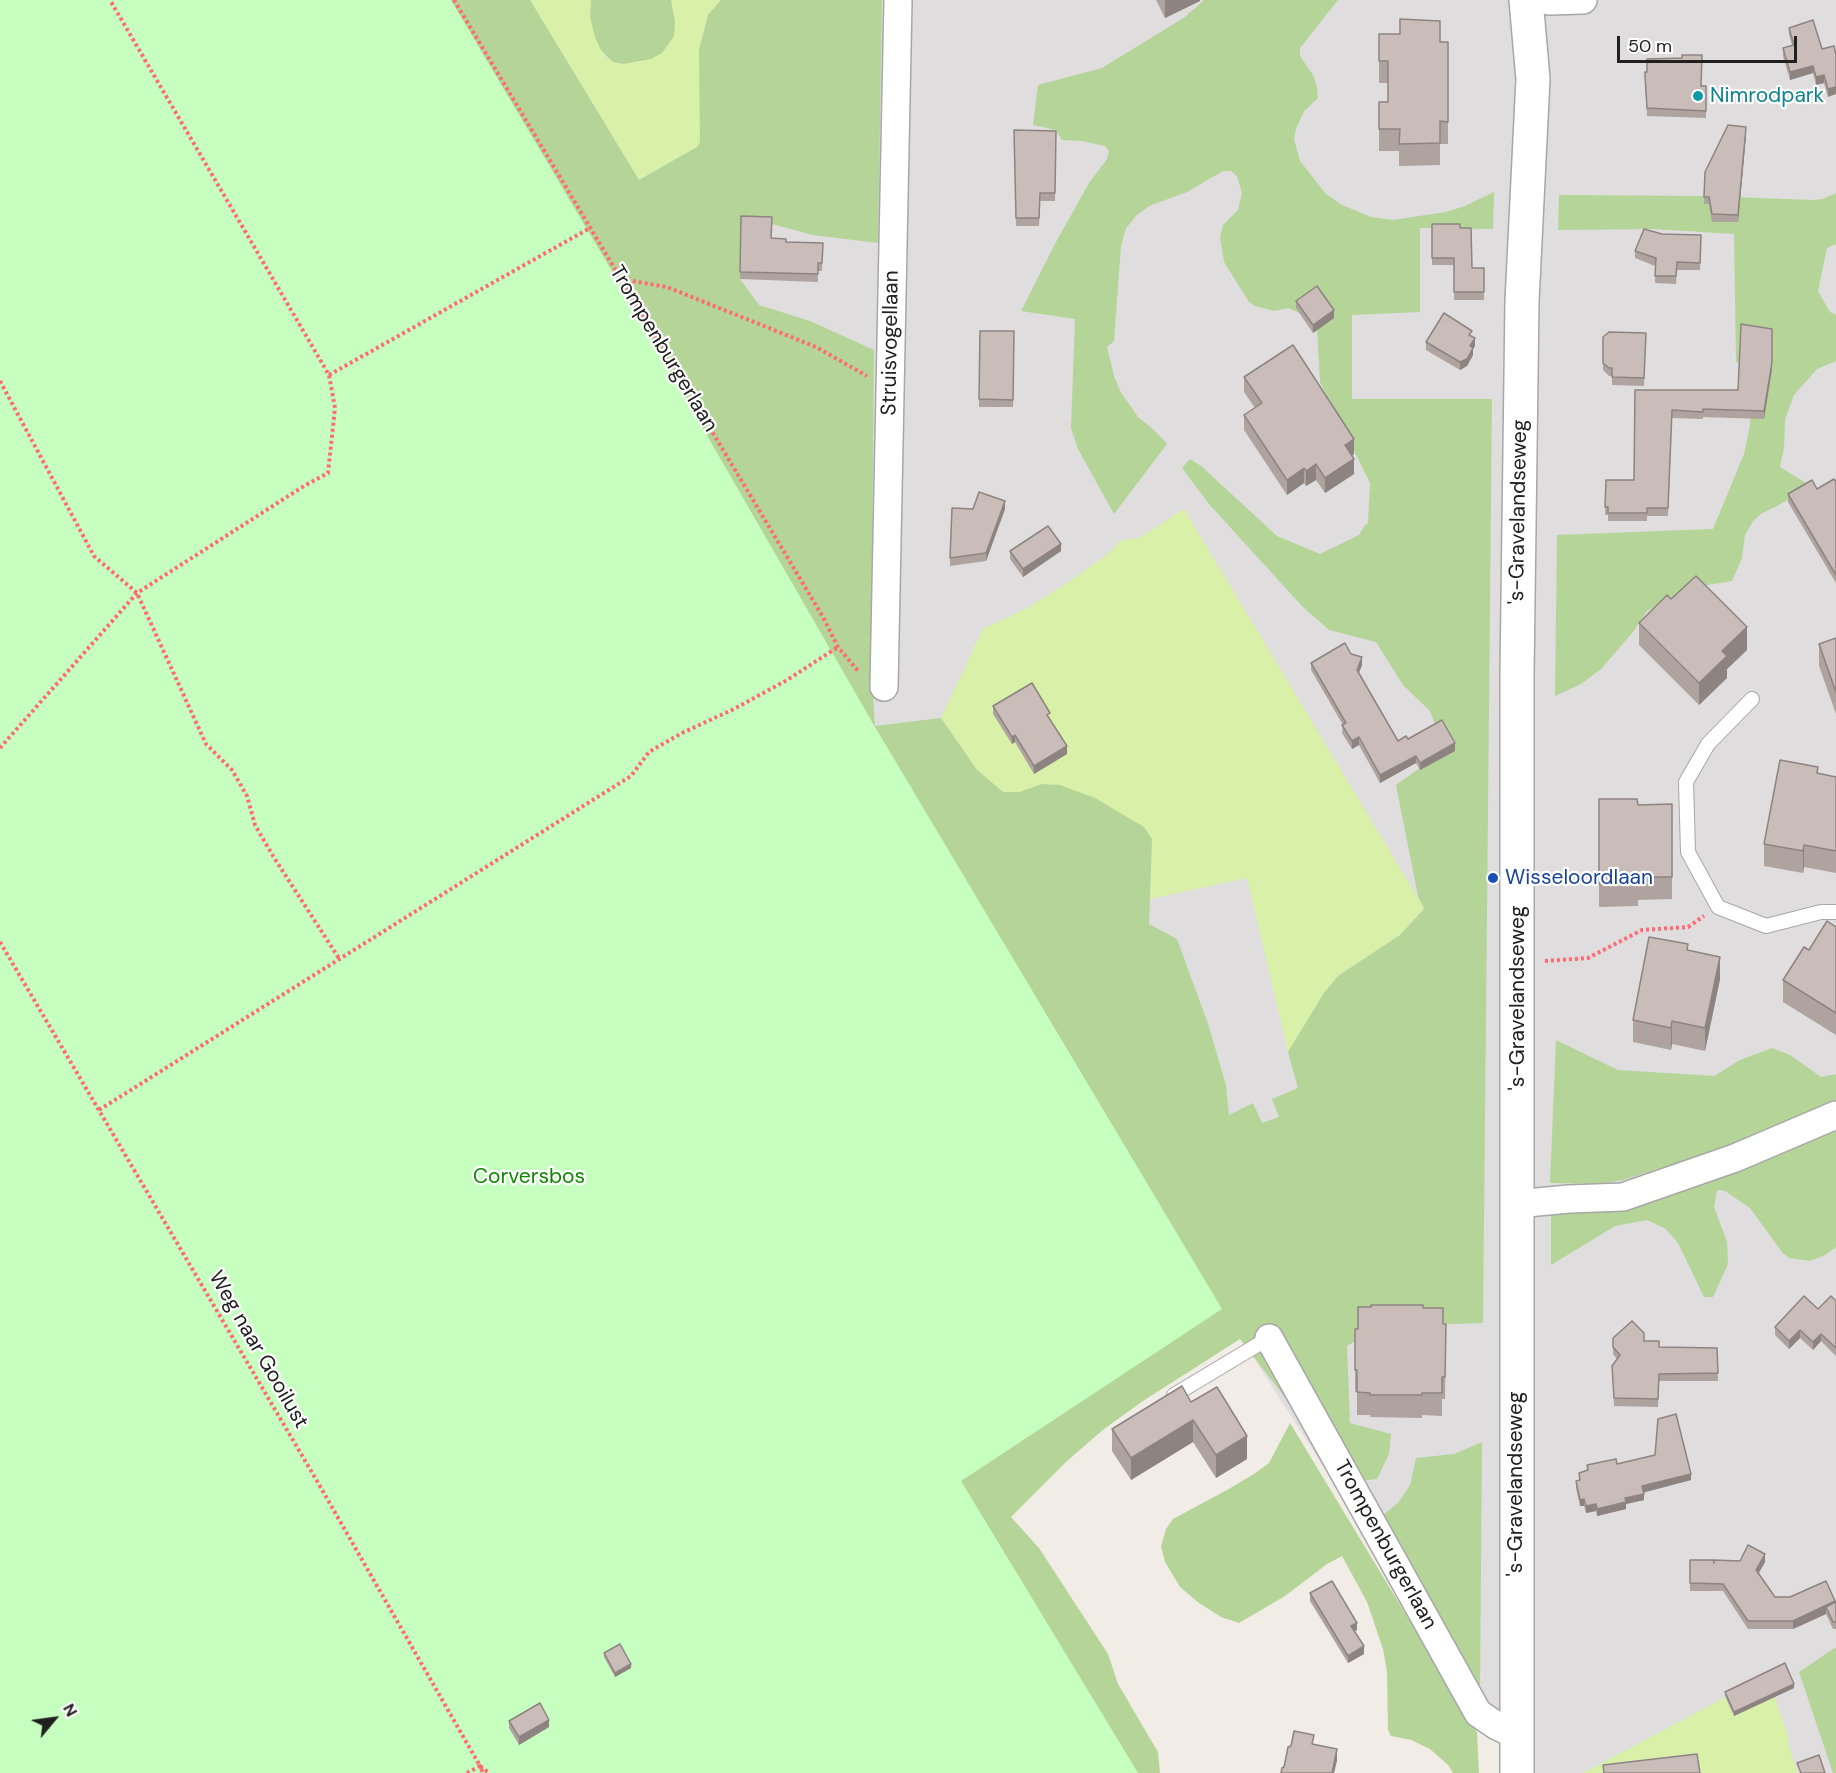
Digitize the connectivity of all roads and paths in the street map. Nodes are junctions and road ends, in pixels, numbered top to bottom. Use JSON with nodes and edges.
{"nodes":[{"id":1,"x":110,"y":0,"type":"edge"},
{"id":2,"x":454,"y":0,"type":"edge"},
{"id":3,"x":898,"y":0,"type":"edge"},
{"id":4,"x":1541,"y":0,"type":"edge"},
{"id":5,"x":1583,"y":0,"type":"edge"},
{"id":6,"x":590,"y":228,"type":"junction"},
{"id":7,"x":620,"y":279,"type":"junction"},
{"id":8,"x":329,"y":375,"type":"junction"},
{"id":9,"x":0,"y":381,"type":"edge"},
{"id":10,"x":890,"y":390,"type":"junction"},
{"id":11,"x":136,"y":593,"type":"junction"},
{"id":12,"x":838,"y":647,"type":"junction"},
{"id":13,"x":884,"y":687,"type":"joint"},
{"id":14,"x":1752,"y":699,"type":"dead end"},
{"id":15,"x":0,"y":748,"type":"edge"},
{"id":16,"x":1718,"y":907,"type":"junction"},
{"id":17,"x":1836,"y":912,"type":"edge"},
{"id":18,"x":0,"y":942,"type":"edge"},
{"id":19,"x":340,"y":960,"type":"junction"},
{"id":20,"x":1539,"y":962,"type":"dead end"},
{"id":21,"x":99,"y":1110,"type":"junction"},
{"id":22,"x":1836,"y":1115,"type":"edge"},
{"id":23,"x":1516,"y":1204,"type":"junction"},
{"id":24,"x":1269,"y":1338,"type":"joint"},
{"id":25,"x":1174,"y":1395,"type":"edge"},
{"id":26,"x":1516,"y":1736,"type":"junction"},
{"id":27,"x":480,"y":1766,"type":"junction"},
{"id":28,"x":467,"y":1773,"type":"edge"},
{"id":29,"x":483,"y":1773,"type":"edge"},
{"id":30,"x":489,"y":1773,"type":"edge"},
{"id":31,"x":1517,"y":1773,"type":"edge"}],
"edges":[{"from":1,"to":8,"type":"path"},
{"from":2,"to":6,"type":"path","name":"Trompenburgerlaan"},
{"from":3,"to":10,"type":"street","name":"Struisvogellaan"},
{"from":4,"to":5,"type":"street"},
{"from":4,"to":23,"type":"street","name":"'s-Gravelandseweg"},
{"from":6,"to":7,"type":"path","name":"Trompenburgerlaan"},
{"from":6,"to":8,"type":"path"},
{"from":7,"to":10,"type":"path"},
{"from":7,"to":12,"type":"path","name":"Trompenburgerlaan"},
{"from":8,"to":11,"type":"path"},
{"from":9,"to":11,"type":"path"},
{"from":10,"to":13,"type":"street","name":"Struisvogellaan"},
{"from":11,"to":15,"type":"path"},
{"from":11,"to":19,"type":"path"},
{"from":12,"to":13,"type":"path","name":"Trompenburgerlaan"},
{"from":12,"to":19,"type":"path"},
{"from":14,"to":16,"type":"lane"},
{"from":16,"to":17,"type":"lane"},
{"from":16,"to":20,"type":"path"},
{"from":18,"to":21,"type":"path","name":"Weg naar Gooilust"},
{"from":19,"to":21,"type":"path"},
{"from":21,"to":27,"type":"path","name":"Weg naar Gooilust"},
{"from":22,"to":23,"type":"street"},
{"from":23,"to":26,"type":"street","name":"'s-Gravelandseweg"},
{"from":24,"to":25,"type":"lane"},
{"from":24,"to":26,"type":"street","name":"Trompenburgerlaan"},
{"from":26,"to":31,"type":"street","name":"'s-Gravelandseweg"},
{"from":27,"to":28,"type":"path"},
{"from":27,"to":29,"type":"path"},
{"from":27,"to":30,"type":"path","name":"Weg naar Gooilust"}]}
